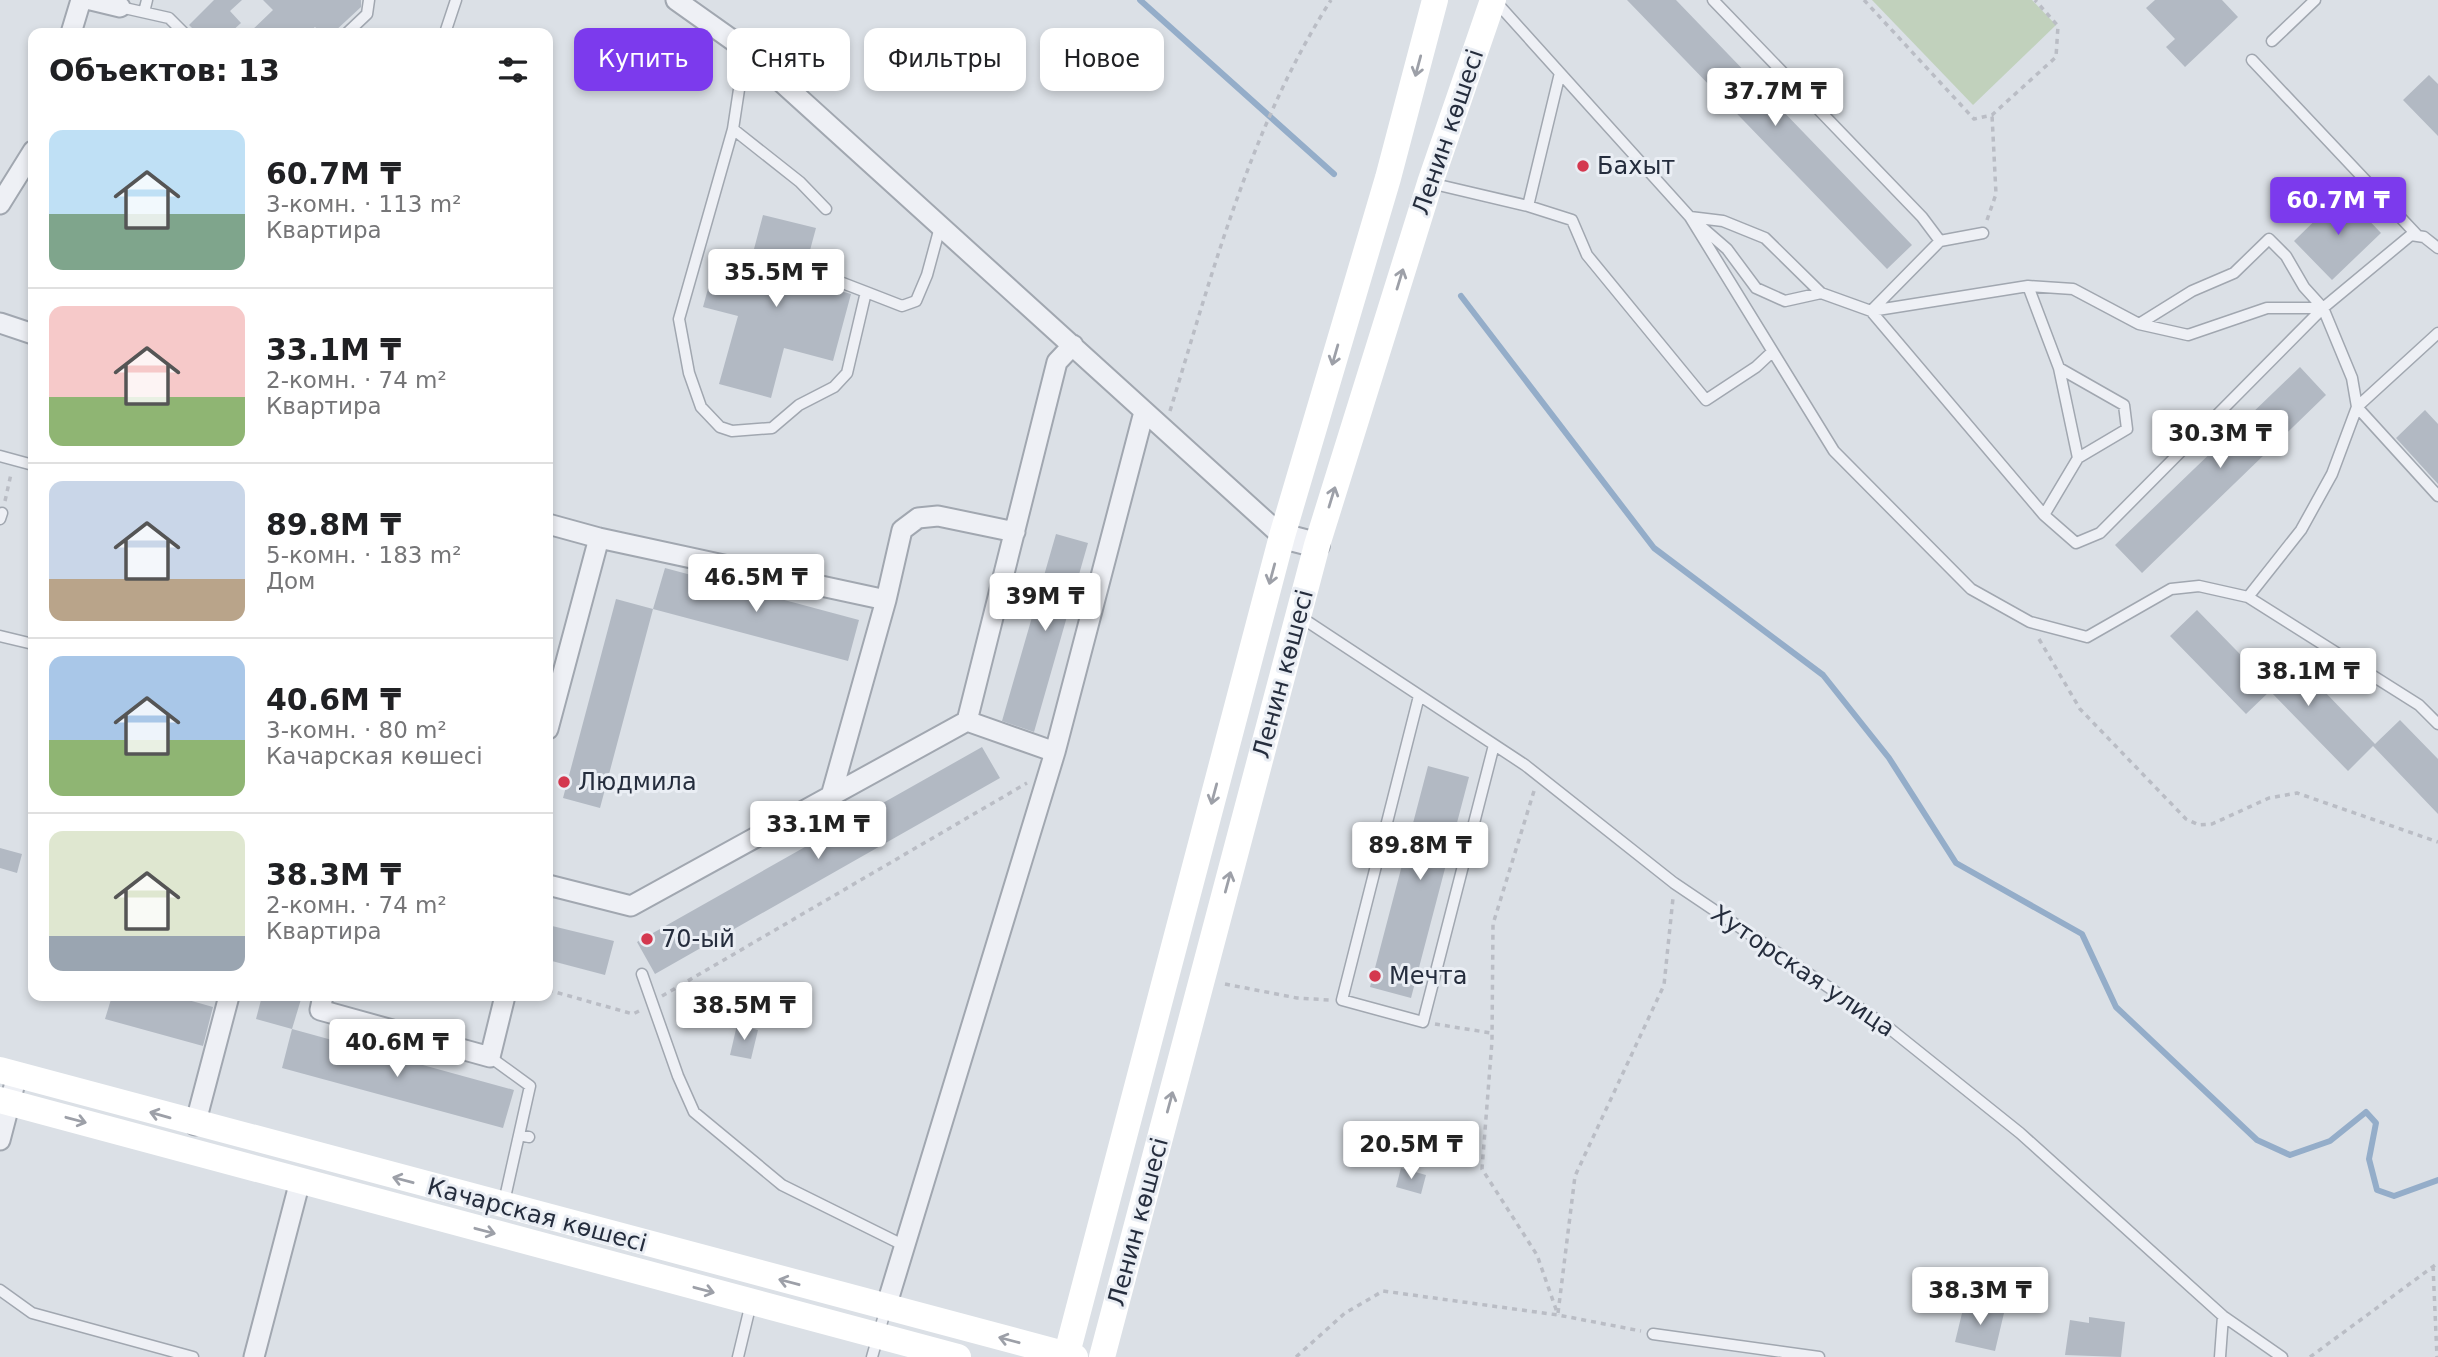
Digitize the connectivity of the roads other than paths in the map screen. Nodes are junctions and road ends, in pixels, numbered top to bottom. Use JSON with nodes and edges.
{"nodes":[{"id":1,"x":81,"y":0,"type":"edge"},
{"id":2,"x":91,"y":0,"type":"edge"},
{"id":3,"x":147,"y":0,"type":"edge"},
{"id":4,"x":369,"y":0,"type":"edge"},
{"id":5,"x":456,"y":0,"type":"edge"},
{"id":6,"x":677,"y":0,"type":"edge"},
{"id":7,"x":1435,"y":0,"type":"edge"},
{"id":8,"x":1494,"y":0,"type":"edge"},
{"id":9,"x":1713,"y":0,"type":"edge"},
{"id":10,"x":2315,"y":0,"type":"edge"},
{"id":11,"x":120,"y":7,"type":"joint"},
{"id":12,"x":144,"y":12,"type":"junction"},
{"id":13,"x":73,"y":28,"type":"edge"},
{"id":14,"x":179,"y":28,"type":"edge"},
{"id":15,"x":352,"y":28,"type":"edge"},
{"id":16,"x":447,"y":28,"type":"edge"},
{"id":17,"x":727,"y":36,"type":"edge"},
{"id":18,"x":2272,"y":41,"type":"dead end"},
{"id":19,"x":2252,"y":60,"type":"dead end"},
{"id":20,"x":1560,"y":73,"type":"junction"},
{"id":21,"x":739,"y":91,"type":"edge"},
{"id":22,"x":791,"y":91,"type":"edge"},
{"id":23,"x":733,"y":129,"type":"junction"},
{"id":24,"x":28,"y":159,"type":"edge"},
{"id":25,"x":1430,"y":183,"type":"junction"},
{"id":26,"x":0,"y":204,"type":"edge"},
{"id":27,"x":1528,"y":206,"type":"junction"},
{"id":28,"x":826,"y":209,"type":"dead end"},
{"id":29,"x":1690,"y":217,"type":"junction"},
{"id":30,"x":940,"y":227,"type":"junction"},
{"id":31,"x":1983,"y":233,"type":"road end"},
{"id":32,"x":2417,"y":235,"type":"junction"},
{"id":33,"x":1940,"y":241,"type":"junction"},
{"id":34,"x":2438,"y":248,"type":"edge"},
{"id":35,"x":827,"y":277,"type":"dead end"},
{"id":36,"x":2028,"y":286,"type":"junction"},
{"id":37,"x":866,"y":292,"type":"junction"},
{"id":38,"x":1821,"y":293,"type":"junction"},
{"id":39,"x":2323,"y":308,"type":"junction"},
{"id":40,"x":1871,"y":311,"type":"junction"},
{"id":41,"x":0,"y":323,"type":"edge"},
{"id":42,"x":2139,"y":324,"type":"junction"},
{"id":43,"x":28,"y":332,"type":"edge"},
{"id":44,"x":2438,"y":333,"type":"edge"},
{"id":45,"x":1073,"y":345,"type":"junction"},
{"id":46,"x":1772,"y":352,"type":"junction"},
{"id":47,"x":2059,"y":369,"type":"junction"},
{"id":48,"x":2357,"y":407,"type":"junction"},
{"id":49,"x":1144,"y":412,"type":"junction"},
{"id":50,"x":0,"y":456,"type":"edge"},
{"id":51,"x":2078,"y":458,"type":"junction"},
{"id":52,"x":28,"y":464,"type":"edge"},
{"id":53,"x":2438,"y":496,"type":"edge"},
{"id":54,"x":2044,"y":515,"type":"junction"},
{"id":55,"x":553,"y":525,"type":"edge"},
{"id":56,"x":1014,"y":532,"type":"junction"},
{"id":57,"x":1282,"y":536,"type":"junction"},
{"id":58,"x":599,"y":538,"type":"junction"},
{"id":59,"x":1317,"y":545,"type":"junction"},
{"id":60,"x":2248,"y":597,"type":"junction"},
{"id":61,"x":886,"y":600,"type":"junction"},
{"id":62,"x":1299,"y":616,"type":"junction"},
{"id":63,"x":0,"y":636,"type":"edge"},
{"id":64,"x":28,"y":643,"type":"edge"},
{"id":65,"x":1419,"y":696,"type":"junction"},
{"id":66,"x":553,"y":710,"type":"edge"},
{"id":67,"x":967,"y":721,"type":"junction"},
{"id":68,"x":2438,"y":724,"type":"edge"},
{"id":69,"x":1494,"y":745,"type":"junction"},
{"id":70,"x":1053,"y":761,"type":"junction"},
{"id":71,"x":831,"y":796,"type":"junction"},
{"id":72,"x":553,"y":886,"type":"edge"},
{"id":73,"x":642,"y":974,"type":"dead end"},
{"id":74,"x":228,"y":1001,"type":"edge"},
{"id":75,"x":322,"y":1001,"type":"edge"},
{"id":76,"x":504,"y":1001,"type":"edge"},
{"id":77,"x":490,"y":1057,"type":"junction"},
{"id":78,"x":9,"y":1073,"type":"edge"},
{"id":79,"x":5,"y":1101,"type":"edge"},
{"id":80,"x":195,"y":1125,"type":"junction"},
{"id":81,"x":0,"y":1140,"type":"edge"},
{"id":82,"x":300,"y":1181,"type":"junction"},
{"id":83,"x":503,"y":1206,"type":"junction"},
{"id":84,"x":905,"y":1246,"type":"junction"},
{"id":85,"x":0,"y":1290,"type":"edge"},
{"id":86,"x":752,"y":1302,"type":"junction"},
{"id":87,"x":886,"y":1307,"type":"junction"},
{"id":88,"x":2223,"y":1316,"type":"junction"},
{"id":89,"x":1653,"y":1334,"type":"road end"},
{"id":90,"x":875,"y":1346,"type":"edge"},
{"id":91,"x":1069,"y":1356,"type":"edge"},
{"id":92,"x":194,"y":1357,"type":"edge"},
{"id":93,"x":254,"y":1357,"type":"edge"},
{"id":94,"x":738,"y":1357,"type":"edge"},
{"id":95,"x":958,"y":1357,"type":"edge"},
{"id":96,"x":1102,"y":1357,"type":"edge"},
{"id":97,"x":1819,"y":1357,"type":"edge"},
{"id":98,"x":2220,"y":1357,"type":"edge"},
{"id":99,"x":2282,"y":1357,"type":"edge"}],
"edges":[{"from":1,"to":13,"type":"street"},
{"from":2,"to":11,"type":"street"},
{"from":3,"to":12,"type":"lane"},
{"from":4,"to":15,"type":"lane"},
{"from":5,"to":16,"type":"lane"},
{"from":6,"to":17,"type":"street"},
{"from":7,"to":57,"type":"main road","name":"Ленин көшесі","one_way":true},
{"from":8,"to":20,"type":"lane"},
{"from":8,"to":25,"type":"main road","name":"Ленин көшесі"},
{"from":9,"to":33,"type":"lane"},
{"from":10,"to":18,"type":"lane"},
{"from":11,"to":12,"type":"lane"},
{"from":12,"to":14,"type":"lane"},
{"from":19,"to":32,"type":"lane"},
{"from":20,"to":27,"type":"lane"},
{"from":20,"to":29,"type":"lane"},
{"from":21,"to":23,"type":"lane"},
{"from":22,"to":30,"type":"street"},
{"from":23,"to":28,"type":"lane"},
{"from":23,"to":37,"type":"lane"},
{"from":24,"to":26,"type":"street"},
{"from":25,"to":27,"type":"lane"},
{"from":59,"to":25,"type":"main road","name":"Ленин көшесі","one_way":true},
{"from":27,"to":46,"type":"lane"},
{"from":29,"to":38,"type":"lane"},
{"from":29,"to":38,"type":"lane"},
{"from":29,"to":46,"type":"lane"},
{"from":30,"to":37,"type":"lane"},
{"from":30,"to":45,"type":"street"},
{"from":31,"to":33,"type":"lane"},
{"from":32,"to":34,"type":"lane"},
{"from":32,"to":39,"type":"lane"},
{"from":33,"to":40,"type":"lane"},
{"from":35,"to":37,"type":"lane"},
{"from":36,"to":40,"type":"lane"},
{"from":36,"to":42,"type":"lane"},
{"from":36,"to":47,"type":"lane"},
{"from":38,"to":40,"type":"lane"},
{"from":39,"to":42,"type":"lane"},
{"from":39,"to":42,"type":"lane"},
{"from":39,"to":48,"type":"lane"},
{"from":39,"to":54,"type":"lane"},
{"from":40,"to":54,"type":"lane"},
{"from":41,"to":43,"type":"street"},
{"from":44,"to":48,"type":"lane"},
{"from":45,"to":49,"type":"street"},
{"from":45,"to":56,"type":"street"},
{"from":46,"to":60,"type":"lane"},
{"from":47,"to":51,"type":"lane"},
{"from":47,"to":51,"type":"lane"},
{"from":48,"to":53,"type":"lane"},
{"from":48,"to":60,"type":"lane"},
{"from":49,"to":57,"type":"street"},
{"from":49,"to":70,"type":"street"},
{"from":50,"to":52,"type":"lane"},
{"from":51,"to":54,"type":"lane"},
{"from":55,"to":58,"type":"street"},
{"from":56,"to":61,"type":"street"},
{"from":56,"to":67,"type":"street"},
{"from":57,"to":59,"type":"street"},
{"from":57,"to":91,"type":"main road","name":"Ленин көшесі","one_way":true},
{"from":58,"to":61,"type":"street"},
{"from":58,"to":66,"type":"street"},
{"from":59,"to":62,"type":"main road","name":"Ленин көшесі"},
{"from":60,"to":68,"type":"lane"},
{"from":61,"to":71,"type":"street"},
{"from":62,"to":65,"type":"lane","name":"Хуторская улица"},
{"from":96,"to":62,"type":"main road","name":"Ленин көшесі","one_way":true},
{"from":63,"to":64,"type":"lane"},
{"from":65,"to":69,"type":"lane","name":"Хуторская улица"},
{"from":65,"to":69,"type":"lane"},
{"from":67,"to":70,"type":"street"},
{"from":67,"to":71,"type":"street"},
{"from":69,"to":88,"type":"lane","name":"Хуторская улица"},
{"from":70,"to":84,"type":"street"},
{"from":71,"to":72,"type":"street"},
{"from":73,"to":84,"type":"lane"},
{"from":74,"to":80,"type":"street"},
{"from":75,"to":77,"type":"street"},
{"from":76,"to":77,"type":"street"},
{"from":77,"to":83,"type":"lane"},
{"from":78,"to":79,"type":"street"},
{"from":80,"to":78,"type":"main road","name":"Качарская көшесі","one_way":true},
{"from":79,"to":81,"type":"street"},
{"from":79,"to":82,"type":"main road","name":"Качарская көшесі","one_way":true},
{"from":83,"to":80,"type":"main road","name":"Качарская көшесі","one_way":true},
{"from":82,"to":86,"type":"main road","name":"Качарская көшесі","one_way":true},
{"from":82,"to":93,"type":"street"},
{"from":87,"to":83,"type":"main road","name":"Качарская көшесі","one_way":true},
{"from":84,"to":87,"type":"street"},
{"from":85,"to":92,"type":"lane"},
{"from":86,"to":90,"type":"main road","name":"Качарская көшесі"},
{"from":86,"to":94,"type":"lane"},
{"from":87,"to":90,"type":"lane"},
{"from":91,"to":87,"type":"main road","name":"Качарская көшесі","one_way":true},
{"from":88,"to":98,"type":"lane"},
{"from":88,"to":99,"type":"lane","name":"Хуторская улица"},
{"from":89,"to":97,"type":"lane"},
{"from":90,"to":95,"type":"main road","name":"Качарская көшесі"}]}
